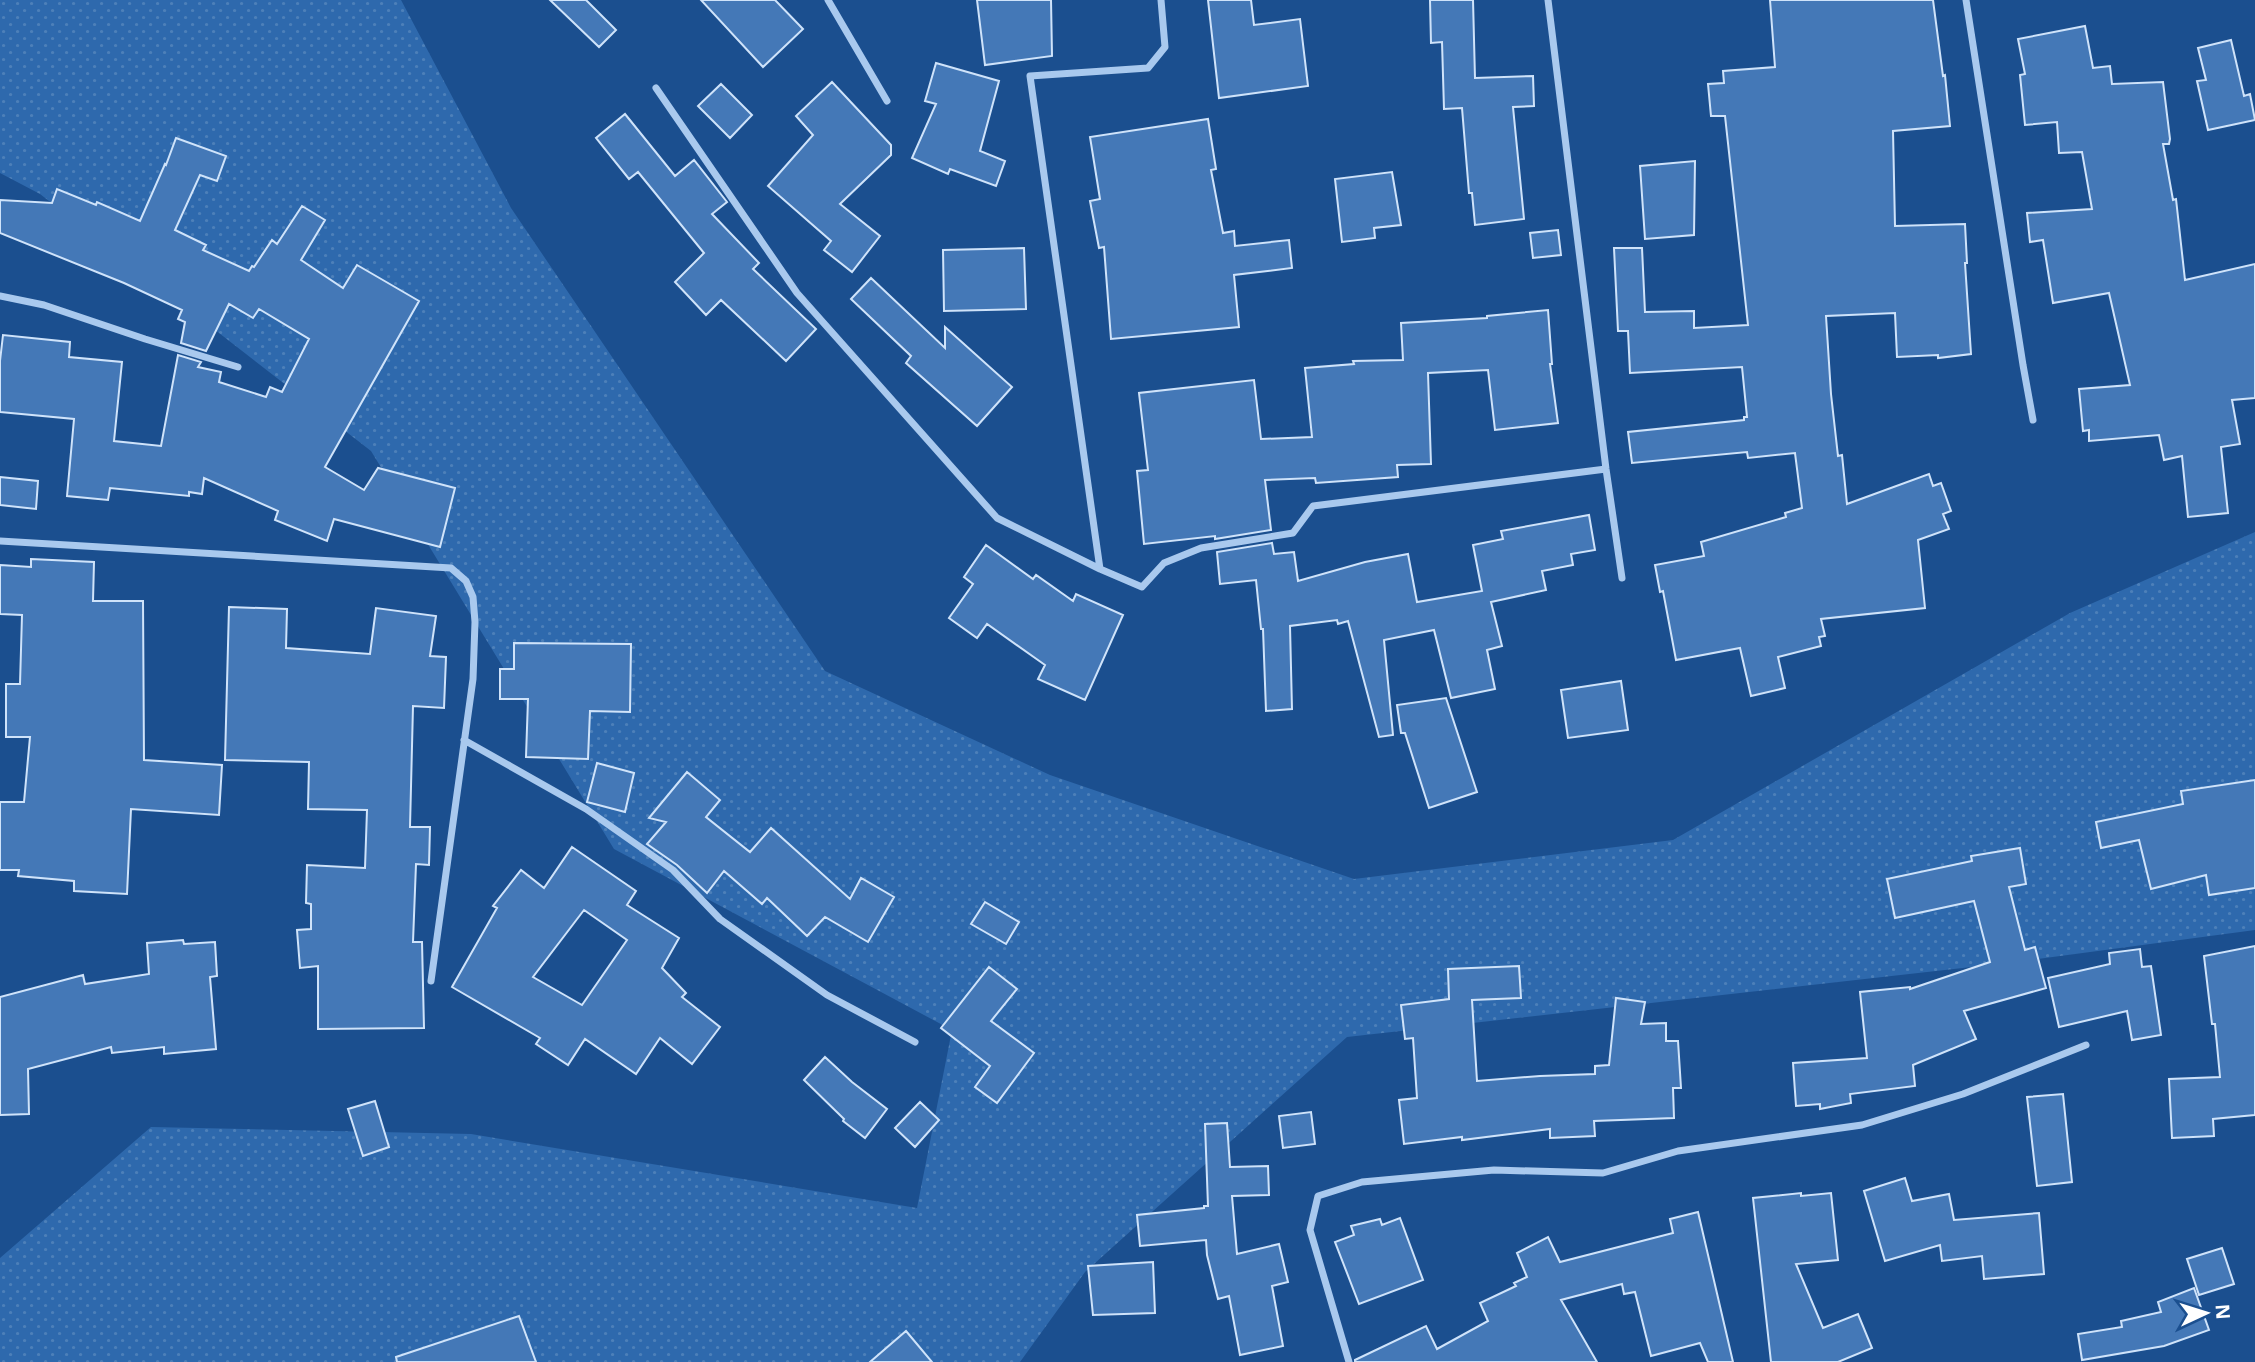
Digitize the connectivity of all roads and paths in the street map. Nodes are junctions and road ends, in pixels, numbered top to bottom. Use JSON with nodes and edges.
{"nodes":[{"id":1,"x":828,"y":0,"type":"edge"},
{"id":2,"x":1161,"y":0,"type":"edge"},
{"id":3,"x":1548,"y":0,"type":"edge"},
{"id":4,"x":1966,"y":0,"type":"edge"},
{"id":5,"x":656,"y":88,"type":"dead end"},
{"id":6,"x":887,"y":101,"type":"dead end"},
{"id":7,"x":0,"y":296,"type":"edge"},
{"id":8,"x":238,"y":367,"type":"dead end"},
{"id":9,"x":2033,"y":420,"type":"dead end"},
{"id":10,"x":1606,"y":469,"type":"junction"},
{"id":11,"x":0,"y":541,"type":"edge"},
{"id":12,"x":1100,"y":569,"type":"junction"},
{"id":13,"x":1622,"y":579,"type":"dead end"},
{"id":14,"x":464,"y":740,"type":"junction"},
{"id":15,"x":431,"y":981,"type":"dead end"},
{"id":16,"x":915,"y":1042,"type":"dead end"},
{"id":17,"x":2086,"y":1045,"type":"dead end"},
{"id":18,"x":1349,"y":1362,"type":"edge"}],
"edges":[{"from":1,"to":6,"type":"street"},
{"from":2,"to":12,"type":"street"},
{"from":3,"to":10,"type":"street"},
{"from":4,"to":9,"type":"street"},
{"from":5,"to":12,"type":"street"},
{"from":7,"to":8,"type":"street"},
{"from":10,"to":12,"type":"street"},
{"from":10,"to":13,"type":"street"},
{"from":11,"to":14,"type":"street"},
{"from":14,"to":15,"type":"street"},
{"from":14,"to":16,"type":"street"},
{"from":17,"to":18,"type":"street"}]}
